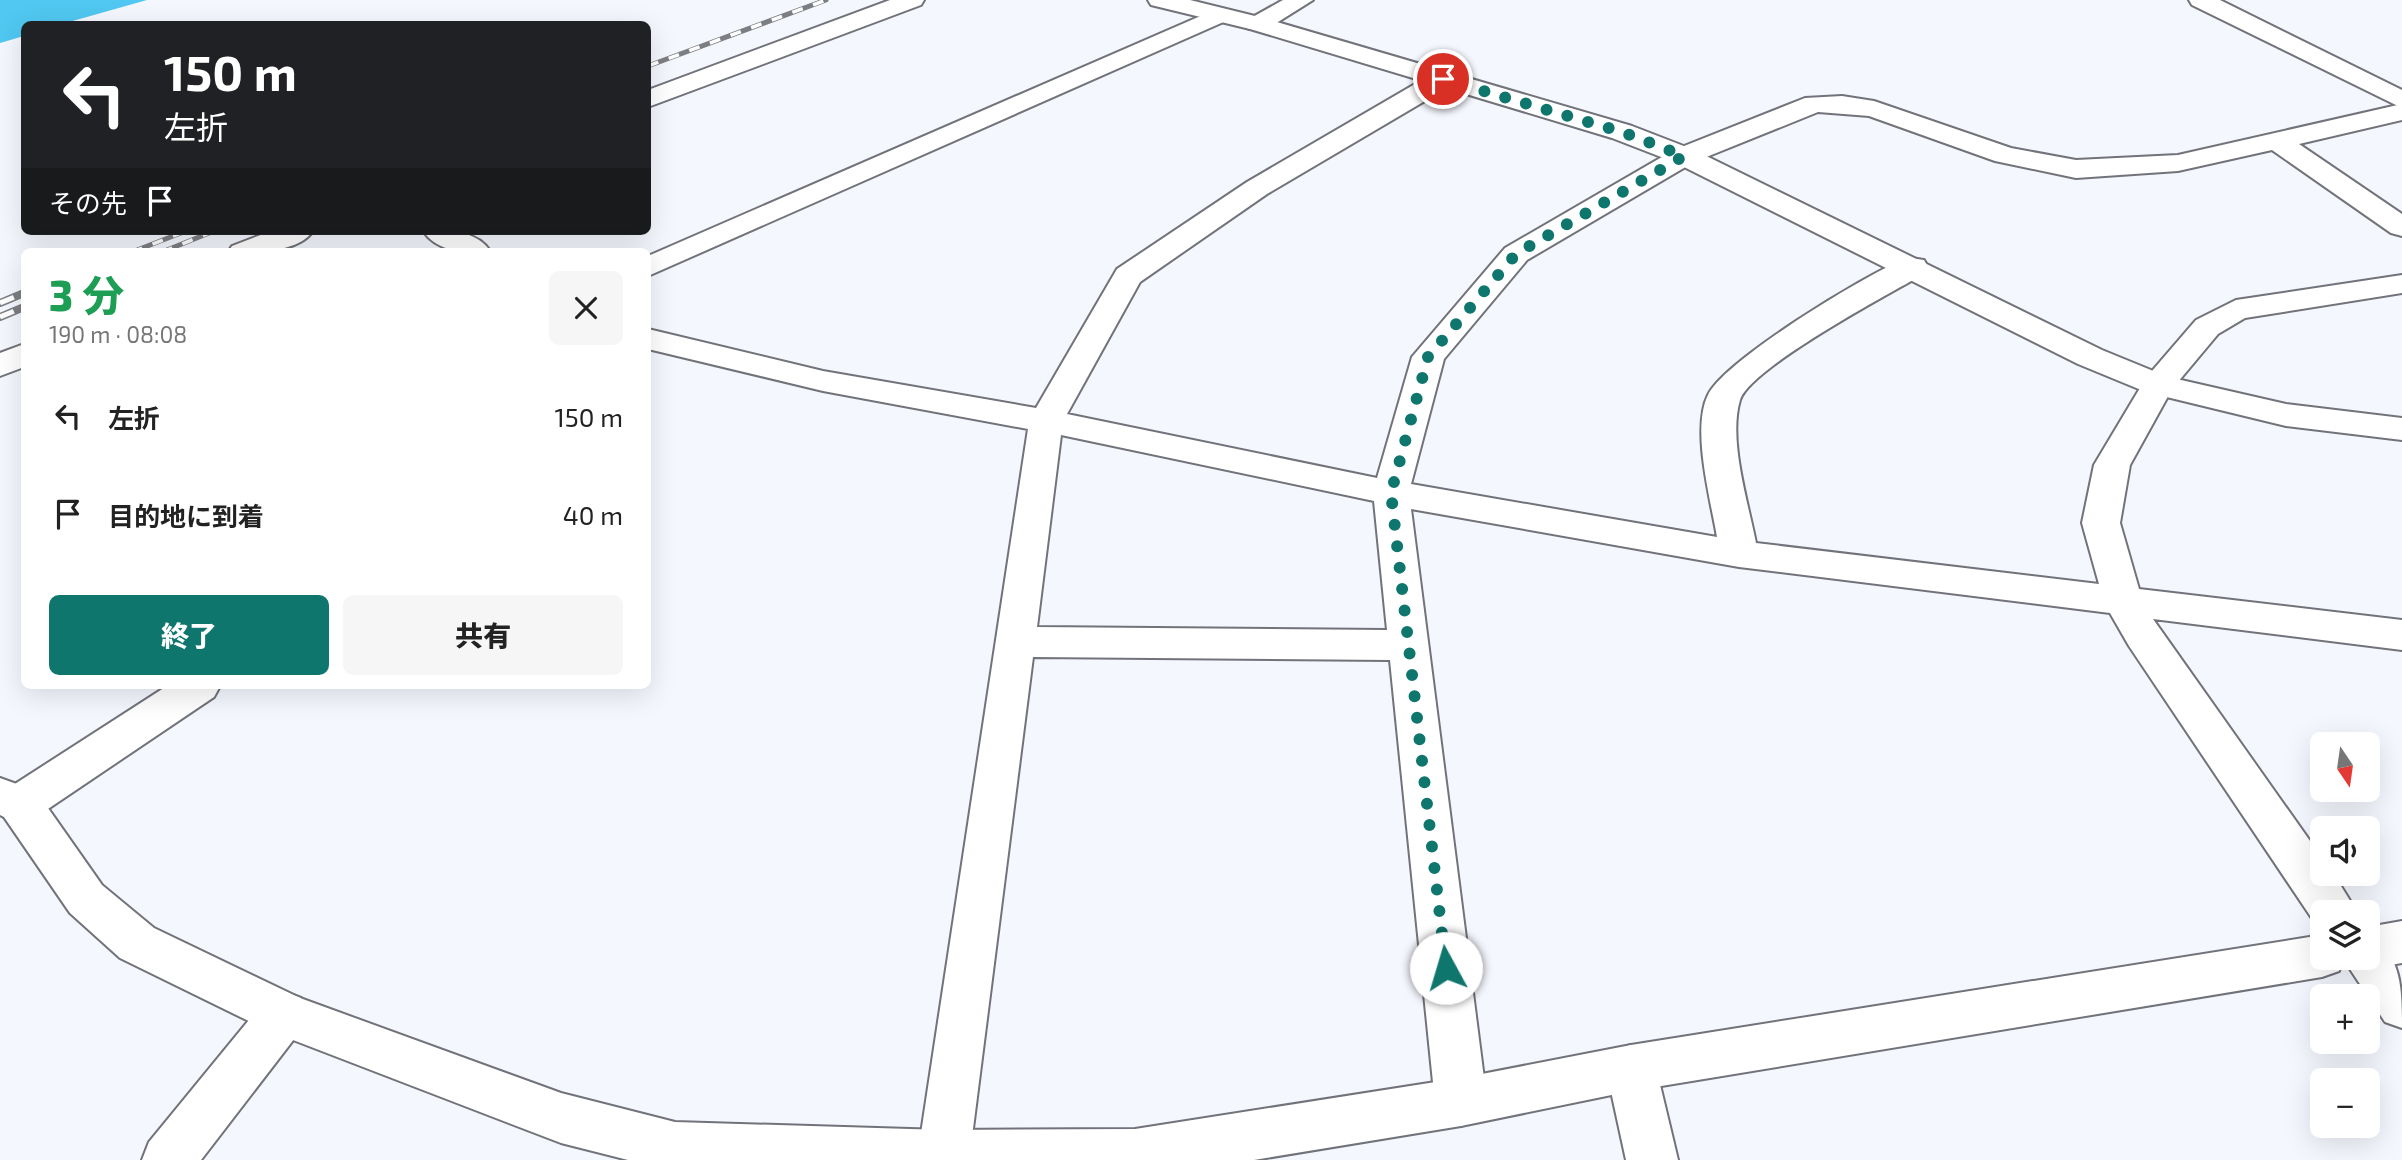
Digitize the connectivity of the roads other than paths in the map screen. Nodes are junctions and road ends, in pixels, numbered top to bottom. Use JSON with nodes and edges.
{"nodes":[{"id":1,"x":912,"y":0,"type":"edge"},
{"id":2,"x":1160,"y":0,"type":"edge"},
{"id":3,"x":1301,"y":0,"type":"edge"},
{"id":4,"x":2201,"y":0,"type":"edge"},
{"id":5,"x":1219,"y":15,"type":"junction"},
{"id":6,"x":1258,"y":24,"type":"junction"},
{"id":7,"x":1443,"y":79,"type":"junction"},
{"id":8,"x":651,"y":98,"type":"edge"},
{"id":9,"x":2402,"y":100,"type":"edge"},
{"id":10,"x":2402,"y":112,"type":"edge"},
{"id":11,"x":2277,"y":141,"type":"junction"},
{"id":12,"x":1684,"y":156,"type":"junction"},
{"id":13,"x":2402,"y":227,"type":"edge"},
{"id":14,"x":288,"y":235,"type":"edge"},
{"id":15,"x":445,"y":235,"type":"edge"},
{"id":16,"x":253,"y":248,"type":"edge"},
{"id":17,"x":469,"y":248,"type":"edge"},
{"id":18,"x":651,"y":266,"type":"edge"},
{"id":19,"x":1913,"y":267,"type":"junction"},
{"id":20,"x":2402,"y":284,"type":"edge"},
{"id":21,"x":651,"y":340,"type":"edge"},
{"id":22,"x":21,"y":356,"type":"edge"},
{"id":23,"x":0,"y":366,"type":"edge"},
{"id":24,"x":2158,"y":384,"type":"junction"},
{"id":25,"x":1046,"y":421,"type":"junction"},
{"id":26,"x":2402,"y":429,"type":"edge"},
{"id":27,"x":1391,"y":493,"type":"junction"},
{"id":28,"x":1739,"y":554,"type":"junction"},
{"id":29,"x":2124,"y":603,"type":"junction"},
{"id":30,"x":2402,"y":635,"type":"edge"},
{"id":31,"x":1016,"y":642,"type":"junction"},
{"id":32,"x":1408,"y":645,"type":"junction"},
{"id":33,"x":194,"y":689,"type":"edge"},
{"id":34,"x":10,"y":800,"type":"edge"},
{"id":35,"x":2326,"y":900,"type":"edge"},
{"id":36,"x":2402,"y":942,"type":"edge"},
{"id":37,"x":2380,"y":946,"type":"edge"},
{"id":38,"x":2310,"y":958,"type":"edge"},
{"id":39,"x":2376,"y":970,"type":"edge"},
{"id":40,"x":2402,"y":1006,"type":"edge"},
{"id":41,"x":284,"y":1014,"type":"junction"},
{"id":42,"x":1631,"y":1068,"type":"junction"},
{"id":43,"x":1461,"y":1102,"type":"junction"},
{"id":44,"x":943,"y":1158,"type":"edge"},
{"id":45,"x":168,"y":1160,"type":"edge"},
{"id":46,"x":1652,"y":1160,"type":"edge"}],
"edges":[{"from":1,"to":8,"type":"street"},
{"from":2,"to":5,"type":"street"},
{"from":3,"to":6,"type":"street"},
{"from":4,"to":9,"type":"street"},
{"from":5,"to":6,"type":"street"},
{"from":5,"to":18,"type":"street"},
{"from":6,"to":7,"type":"street"},
{"from":7,"to":12,"type":"street"},
{"from":7,"to":25,"type":"street"},
{"from":10,"to":11,"type":"street"},
{"from":11,"to":12,"type":"street"},
{"from":11,"to":13,"type":"street"},
{"from":12,"to":19,"type":"street"},
{"from":12,"to":27,"type":"street"},
{"from":14,"to":16,"type":"street"},
{"from":15,"to":17,"type":"street"},
{"from":19,"to":24,"type":"street"},
{"from":19,"to":28,"type":"street"},
{"from":20,"to":24,"type":"street"},
{"from":21,"to":25,"type":"street"},
{"from":22,"to":23,"type":"street"},
{"from":24,"to":26,"type":"street"},
{"from":24,"to":29,"type":"street"},
{"from":25,"to":27,"type":"street"},
{"from":25,"to":31,"type":"street"},
{"from":27,"to":28,"type":"street"},
{"from":27,"to":32,"type":"street"},
{"from":28,"to":29,"type":"street"},
{"from":29,"to":30,"type":"street"},
{"from":29,"to":35,"type":"street"},
{"from":31,"to":32,"type":"street"},
{"from":31,"to":44,"type":"street"},
{"from":32,"to":43,"type":"street"},
{"from":33,"to":34,"type":"street"},
{"from":34,"to":41,"type":"street"},
{"from":36,"to":37,"type":"street"},
{"from":38,"to":42,"type":"street"},
{"from":39,"to":40,"type":"street"},
{"from":41,"to":44,"type":"street"},
{"from":41,"to":45,"type":"street"},
{"from":42,"to":43,"type":"street"},
{"from":42,"to":46,"type":"street"},
{"from":43,"to":44,"type":"street"}]}
